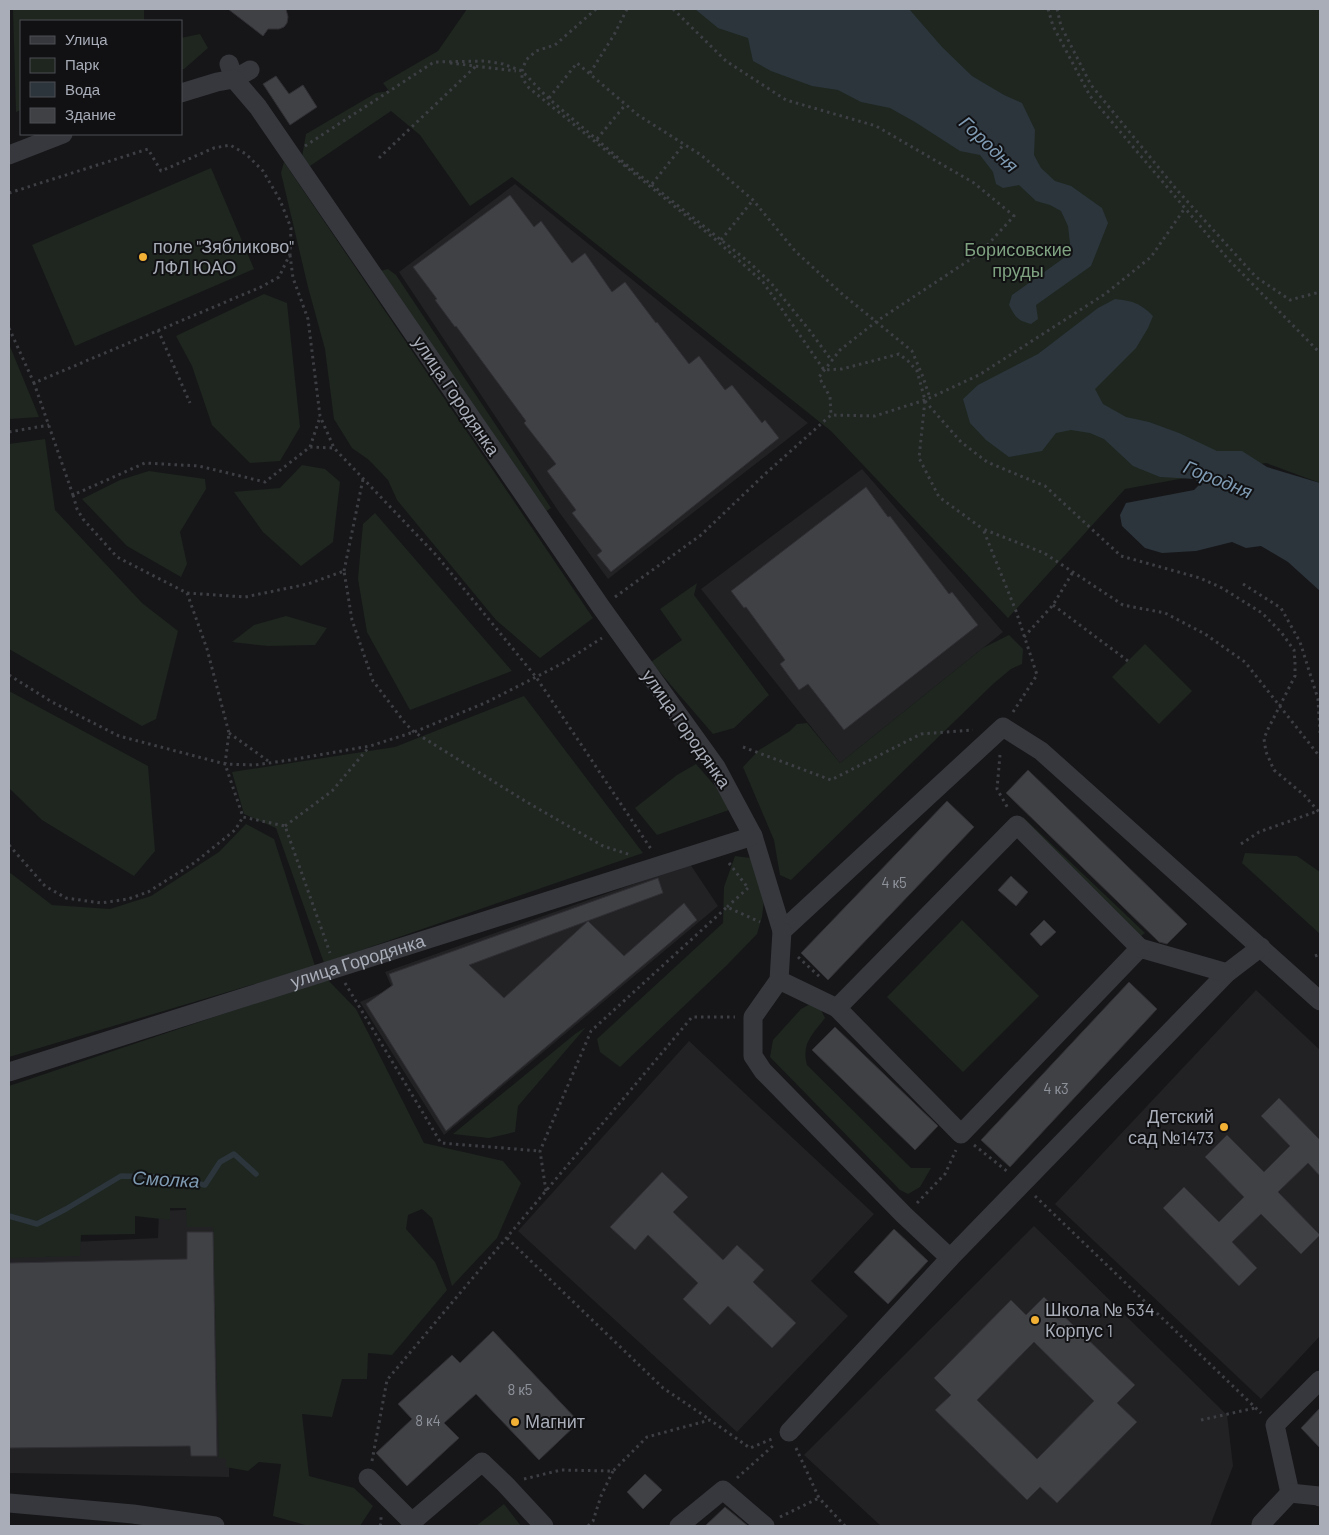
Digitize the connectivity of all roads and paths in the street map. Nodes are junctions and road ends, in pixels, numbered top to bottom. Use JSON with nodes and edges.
{"nodes":[{"id":1,"x":596,"y":9,"type":"edge"},
{"id":2,"x":627,"y":9,"type":"edge"},
{"id":3,"x":672,"y":9,"type":"edge"},
{"id":4,"x":1048,"y":9,"type":"edge"},
{"id":5,"x":1057,"y":9,"type":"edge"},
{"id":6,"x":434,"y":62,"type":"junction"},
{"id":7,"x":476,"y":66,"type":"junction"},
{"id":8,"x":522,"y":72,"type":"junction"},
{"id":9,"x":590,"y":73,"type":"junction"},
{"id":10,"x":182,"y":93,"type":"edge"},
{"id":11,"x":549,"y":98,"type":"junction"},
{"id":12,"x":626,"y":104,"type":"junction"},
{"id":13,"x":60,"y":135,"type":"edge"},
{"id":14,"x":597,"y":139,"type":"junction"},
{"id":15,"x":684,"y":144,"type":"junction"},
{"id":16,"x":9,"y":155,"type":"edge"},
{"id":17,"x":291,"y":155,"type":"junction"},
{"id":18,"x":379,"y":158,"type":"dead end"},
{"id":19,"x":652,"y":184,"type":"junction"},
{"id":20,"x":9,"y":193,"type":"edge"},
{"id":21,"x":753,"y":200,"type":"junction"},
{"id":22,"x":1185,"y":208,"type":"junction"},
{"id":23,"x":721,"y":240,"type":"junction"},
{"id":24,"x":290,"y":254,"type":"junction"},
{"id":25,"x":1320,"y":292,"type":"edge"},
{"id":26,"x":877,"y":322,"type":"junction"},
{"id":27,"x":9,"y":328,"type":"edge"},
{"id":28,"x":158,"y":330,"type":"junction"},
{"id":29,"x":1320,"y":353,"type":"edge"},
{"id":30,"x":832,"y":361,"type":"junction"},
{"id":31,"x":824,"y":370,"type":"junction"},
{"id":32,"x":34,"y":383,"type":"junction"},
{"id":33,"x":930,"y":398,"type":"junction"},
{"id":34,"x":925,"y":400,"type":"junction"},
{"id":35,"x":190,"y":403,"type":"dead end"},
{"id":36,"x":830,"y":415,"type":"junction"},
{"id":37,"x":320,"y":416,"type":"junction"},
{"id":38,"x":49,"y":425,"type":"junction"},
{"id":39,"x":9,"y":432,"type":"edge"},
{"id":40,"x":310,"y":447,"type":"junction"},
{"id":41,"x":334,"y":448,"type":"junction"},
{"id":42,"x":363,"y":479,"type":"junction"},
{"id":43,"x":73,"y":495,"type":"junction"},
{"id":44,"x":983,"y":529,"type":"junction"},
{"id":45,"x":344,"y":571,"type":"junction"},
{"id":46,"x":1074,"y":572,"type":"junction"},
{"id":47,"x":1243,"y":584,"type":"dead end"},
{"id":48,"x":187,"y":593,"type":"junction"},
{"id":49,"x":1053,"y":605,"type":"junction"},
{"id":50,"x":600,"y":607,"type":"junction"},
{"id":51,"x":616,"y":629,"type":"junction"},
{"id":52,"x":1024,"y":638,"type":"junction"},
{"id":53,"x":1128,"y":661,"type":"dead end"},
{"id":54,"x":9,"y":675,"type":"edge"},
{"id":55,"x":536,"y":677,"type":"junction"},
{"id":56,"x":1280,"y":705,"type":"junction"},
{"id":57,"x":1003,"y":727,"type":"junction"},
{"id":58,"x":414,"y":732,"type":"junction"},
{"id":59,"x":230,"y":733,"type":"junction"},
{"id":60,"x":1320,"y":733,"type":"edge"},
{"id":61,"x":370,"y":746,"type":"junction"},
{"id":62,"x":743,"y":747,"type":"dead end"},
{"id":63,"x":1320,"y":757,"type":"edge"},
{"id":64,"x":271,"y":763,"type":"junction"},
{"id":65,"x":225,"y":764,"type":"junction"},
{"id":66,"x":1320,"y":812,"type":"edge"},
{"id":67,"x":243,"y":817,"type":"junction"},
{"id":68,"x":1017,"y":825,"type":"junction"},
{"id":69,"x":285,"y":826,"type":"junction"},
{"id":70,"x":753,"y":836,"type":"junction"},
{"id":71,"x":1241,"y":844,"type":"dead end"},
{"id":72,"x":9,"y":845,"type":"edge"},
{"id":73,"x":662,"y":865,"type":"junction"},
{"id":74,"x":748,"y":888,"type":"dead end"},
{"id":75,"x":727,"y":907,"type":"junction"},
{"id":76,"x":782,"y":936,"type":"junction"},
{"id":77,"x":1261,"y":947,"type":"junction"},
{"id":78,"x":1140,"y":948,"type":"junction"},
{"id":79,"x":1320,"y":954,"type":"edge"},
{"id":80,"x":1315,"y":956,"type":"dead end"},
{"id":81,"x":336,"y":968,"type":"junction"},
{"id":82,"x":1227,"y":973,"type":"junction"},
{"id":83,"x":779,"y":980,"type":"junction"},
{"id":84,"x":823,"y":980,"type":"dead end"},
{"id":85,"x":1320,"y":1001,"type":"edge"},
{"id":86,"x":836,"y":1008,"type":"junction"},
{"id":87,"x":753,"y":1017,"type":"junction"},
{"id":88,"x":9,"y":1072,"type":"edge"},
{"id":89,"x":961,"y":1134,"type":"junction"},
{"id":90,"x":540,"y":1151,"type":"junction"},
{"id":91,"x":1022,"y":1184,"type":"junction"},
{"id":92,"x":546,"y":1191,"type":"junction"},
{"id":93,"x":904,"y":1215,"type":"junction"},
{"id":94,"x":507,"y":1238,"type":"junction"},
{"id":95,"x":950,"y":1258,"type":"junction"},
{"id":96,"x":1320,"y":1380,"type":"edge"},
{"id":97,"x":1256,"y":1408,"type":"junction"},
{"id":98,"x":710,"y":1420,"type":"junction"},
{"id":99,"x":1201,"y":1420,"type":"dead end"},
{"id":100,"x":1275,"y":1426,"type":"junction"},
{"id":101,"x":789,"y":1432,"type":"junction"},
{"id":102,"x":613,"y":1471,"type":"junction"},
{"id":103,"x":368,"y":1478,"type":"joint"},
{"id":104,"x":505,"y":1484,"type":"junction"},
{"id":105,"x":723,"y":1490,"type":"junction"},
{"id":106,"x":1290,"y":1493,"type":"junction"},
{"id":107,"x":1320,"y":1496,"type":"edge"},
{"id":108,"x":819,"y":1498,"type":"junction"},
{"id":109,"x":9,"y":1504,"type":"edge"},
{"id":110,"x":215,"y":1526,"type":"edge"},
{"id":111,"x":544,"y":1526,"type":"edge"},
{"id":112,"x":588,"y":1526,"type":"edge"},
{"id":113,"x":679,"y":1526,"type":"edge"},
{"id":114,"x":764,"y":1526,"type":"edge"},
{"id":115,"x":846,"y":1526,"type":"edge"},
{"id":116,"x":1264,"y":1526,"type":"edge"}],
"edges":[{"from":1,"to":8,"type":"path"},
{"from":2,"to":9,"type":"path"},
{"from":3,"to":26,"type":"path"},
{"from":4,"to":22,"type":"path"},
{"from":5,"to":25,"type":"path"},
{"from":6,"to":7,"type":"path"},
{"from":6,"to":8,"type":"path"},
{"from":6,"to":17,"type":"path"},
{"from":7,"to":8,"type":"path"},
{"from":7,"to":18,"type":"path"},
{"from":8,"to":11,"type":"path"},
{"from":8,"to":31,"type":"path"},
{"from":9,"to":11,"type":"path"},
{"from":9,"to":12,"type":"path"},
{"from":10,"to":17,"type":"street","name":"улица Городянка"},
{"from":11,"to":14,"type":"path"},
{"from":12,"to":14,"type":"path"},
{"from":12,"to":15,"type":"path"},
{"from":13,"to":16,"type":"street"},
{"from":14,"to":19,"type":"path"},
{"from":15,"to":19,"type":"path"},
{"from":15,"to":21,"type":"path"},
{"from":17,"to":50,"type":"street","name":"улица Городянка"},
{"from":19,"to":23,"type":"path"},
{"from":20,"to":24,"type":"path"},
{"from":21,"to":23,"type":"path"},
{"from":21,"to":26,"type":"path"},
{"from":22,"to":29,"type":"path"},
{"from":22,"to":33,"type":"path"},
{"from":23,"to":30,"type":"path"},
{"from":24,"to":28,"type":"path"},
{"from":24,"to":37,"type":"path"},
{"from":26,"to":30,"type":"path"},
{"from":26,"to":33,"type":"path"},
{"from":27,"to":32,"type":"path"},
{"from":28,"to":32,"type":"path"},
{"from":28,"to":35,"type":"path"},
{"from":30,"to":31,"type":"path"},
{"from":31,"to":34,"type":"path"},
{"from":31,"to":36,"type":"path"},
{"from":32,"to":38,"type":"path"},
{"from":33,"to":34,"type":"path"},
{"from":34,"to":36,"type":"path"},
{"from":34,"to":44,"type":"path"},
{"from":34,"to":56,"type":"path"},
{"from":36,"to":50,"type":"path"},
{"from":37,"to":40,"type":"path"},
{"from":37,"to":41,"type":"path"},
{"from":38,"to":39,"type":"path"},
{"from":38,"to":43,"type":"path"},
{"from":40,"to":41,"type":"path"},
{"from":40,"to":43,"type":"path"},
{"from":41,"to":42,"type":"path"},
{"from":42,"to":45,"type":"path"},
{"from":42,"to":55,"type":"path"},
{"from":43,"to":48,"type":"path"},
{"from":44,"to":46,"type":"path"},
{"from":44,"to":52,"type":"path"},
{"from":45,"to":48,"type":"path"},
{"from":45,"to":58,"type":"path"},
{"from":46,"to":49,"type":"path"},
{"from":46,"to":56,"type":"path"},
{"from":47,"to":60,"type":"path"},
{"from":48,"to":59,"type":"path"},
{"from":49,"to":52,"type":"path"},
{"from":49,"to":53,"type":"path"},
{"from":50,"to":51,"type":"street","name":"улица Городянка"},
{"from":51,"to":55,"type":"path"},
{"from":51,"to":70,"type":"street","name":"улица Городянка"},
{"from":52,"to":57,"type":"path"},
{"from":54,"to":65,"type":"path"},
{"from":55,"to":58,"type":"path"},
{"from":55,"to":73,"type":"path"},
{"from":56,"to":63,"type":"path"},
{"from":56,"to":66,"type":"path"},
{"from":57,"to":62,"type":"path"},
{"from":57,"to":68,"type":"path"},
{"from":57,"to":76,"type":"street"},
{"from":57,"to":77,"type":"street"},
{"from":58,"to":61,"type":"path"},
{"from":58,"to":73,"type":"path"},
{"from":59,"to":64,"type":"path"},
{"from":59,"to":65,"type":"path"},
{"from":61,"to":64,"type":"path"},
{"from":61,"to":69,"type":"path"},
{"from":64,"to":65,"type":"path"},
{"from":65,"to":67,"type":"path"},
{"from":66,"to":71,"type":"path"},
{"from":67,"to":69,"type":"path"},
{"from":67,"to":72,"type":"path"},
{"from":68,"to":78,"type":"street"},
{"from":68,"to":86,"type":"street"},
{"from":69,"to":81,"type":"path"},
{"from":70,"to":73,"type":"street","name":"улица Городянка"},
{"from":70,"to":76,"type":"street"},
{"from":73,"to":81,"type":"street","name":"улица Городянка"},
{"from":74,"to":75,"type":"path"},
{"from":75,"to":76,"type":"path"},
{"from":75,"to":90,"type":"path"},
{"from":76,"to":83,"type":"street"},
{"from":76,"to":84,"type":"path"},
{"from":77,"to":82,"type":"street"},
{"from":77,"to":85,"type":"street"},
{"from":78,"to":82,"type":"street"},
{"from":78,"to":89,"type":"street"},
{"from":79,"to":80,"type":"path"},
{"from":81,"to":88,"type":"street","name":"улица Городянка"},
{"from":81,"to":90,"type":"path"},
{"from":82,"to":91,"type":"street"},
{"from":83,"to":86,"type":"street"},
{"from":83,"to":87,"type":"street"},
{"from":86,"to":89,"type":"street"},
{"from":87,"to":92,"type":"path"},
{"from":87,"to":93,"type":"street"},
{"from":89,"to":91,"type":"path"},
{"from":89,"to":93,"type":"path"},
{"from":90,"to":92,"type":"path"},
{"from":91,"to":95,"type":"street"},
{"from":91,"to":97,"type":"path"},
{"from":92,"to":94,"type":"path"},
{"from":93,"to":95,"type":"street"},
{"from":94,"to":98,"type":"path"},
{"from":94,"to":103,"type":"path"},
{"from":95,"to":101,"type":"street"},
{"from":96,"to":100,"type":"street"},
{"from":97,"to":99,"type":"path"},
{"from":97,"to":100,"type":"path"},
{"from":98,"to":101,"type":"path"},
{"from":98,"to":102,"type":"path"},
{"from":100,"to":106,"type":"street"},
{"from":101,"to":105,"type":"path"},
{"from":101,"to":108,"type":"path"},
{"from":102,"to":104,"type":"path"},
{"from":102,"to":112,"type":"path"},
{"from":103,"to":104,"type":"street"},
{"from":104,"to":111,"type":"street"},
{"from":105,"to":113,"type":"street"},
{"from":105,"to":114,"type":"street"},
{"from":106,"to":107,"type":"street"},
{"from":106,"to":116,"type":"street"},
{"from":108,"to":114,"type":"path"},
{"from":108,"to":115,"type":"path"},
{"from":109,"to":110,"type":"street"}]}
